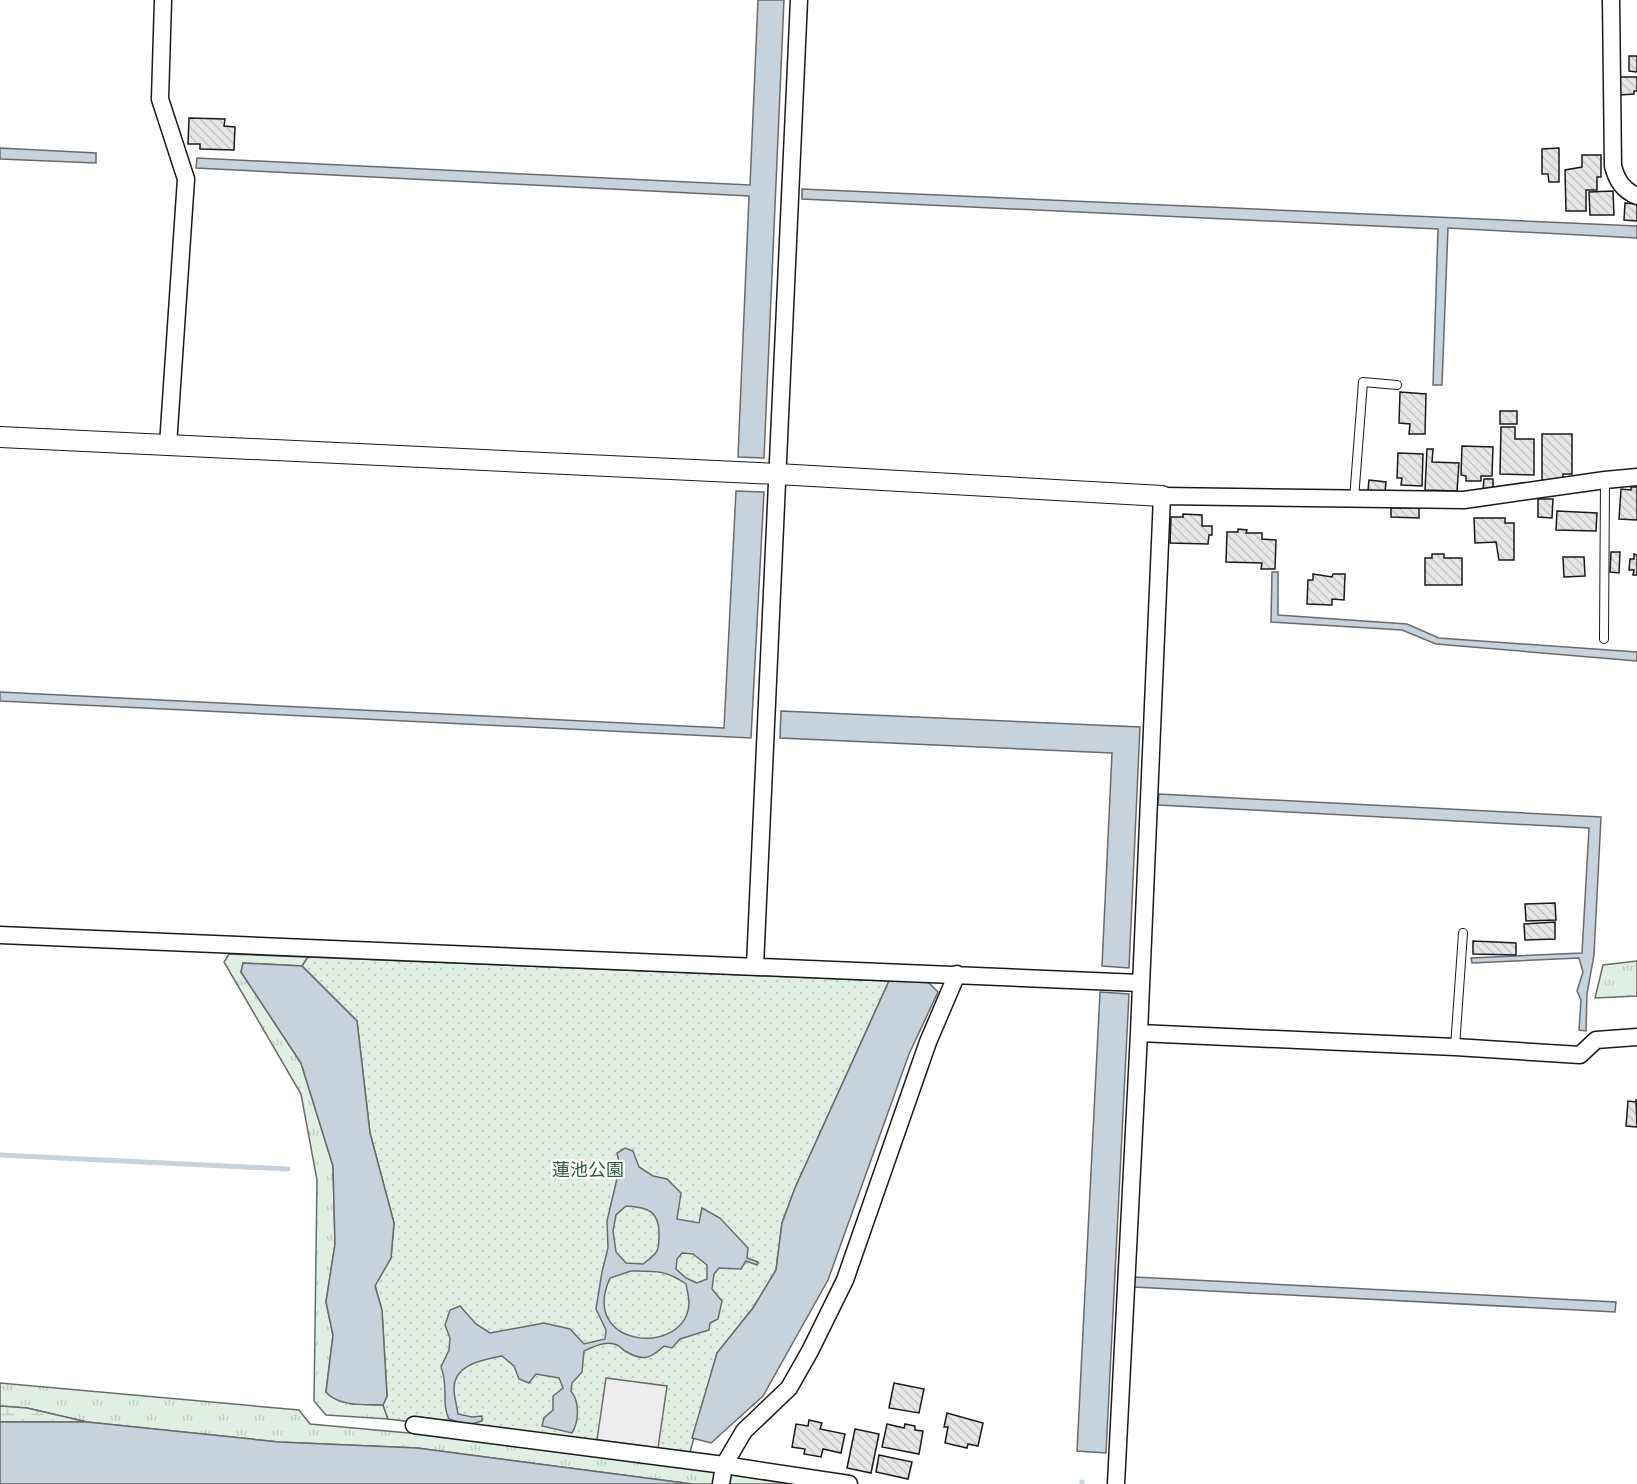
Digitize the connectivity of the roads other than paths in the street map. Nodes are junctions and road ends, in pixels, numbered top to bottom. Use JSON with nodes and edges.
{"nodes":[{"id":1,"x":163,"y":0,"type":"edge"},
{"id":2,"x":799,"y":0,"type":"edge"},
{"id":3,"x":1611,"y":0,"type":"edge"},
{"id":4,"x":1637,"y":196,"type":"edge"},
{"id":5,"x":1397,"y":385,"type":"dead end"},
{"id":6,"x":0,"y":437,"type":"edge"},
{"id":7,"x":168,"y":445,"type":"junction"},
{"id":8,"x":777,"y":474,"type":"junction"},
{"id":9,"x":1637,"y":477,"type":"edge"},
{"id":10,"x":1605,"y":480,"type":"junction"},
{"id":11,"x":1162,"y":496,"type":"junction"},
{"id":12,"x":1354,"y":499,"type":"junction"},
{"id":13,"x":1605,"y":639,"type":"dead end"},
{"id":14,"x":1463,"y":933,"type":"dead end"},
{"id":15,"x":0,"y":935,"type":"edge"},
{"id":16,"x":755,"y":966,"type":"junction"},
{"id":17,"x":957,"y":974,"type":"junction"},
{"id":18,"x":1140,"y":982,"type":"junction"},
{"id":19,"x":1139,"y":1034,"type":"junction"},
{"id":20,"x":1637,"y":1037,"type":"edge"},
{"id":21,"x":1455,"y":1047,"type":"junction"},
{"id":22,"x":414,"y":1425,"type":"dead end"},
{"id":23,"x":723,"y":1474,"type":"edge"},
{"id":24,"x":849,"y":1484,"type":"edge"},
{"id":25,"x":1116,"y":1484,"type":"edge"}],
"edges":[{"from":1,"to":7,"type":"street"},
{"from":2,"to":8,"type":"street"},
{"from":3,"to":4,"type":"street"},
{"from":5,"to":12,"type":"lane"},
{"from":6,"to":7,"type":"street"},
{"from":7,"to":8,"type":"street"},
{"from":8,"to":11,"type":"street"},
{"from":8,"to":16,"type":"street"},
{"from":9,"to":10,"type":"street"},
{"from":10,"to":12,"type":"street"},
{"from":10,"to":13,"type":"lane"},
{"from":11,"to":12,"type":"street"},
{"from":11,"to":18,"type":"street"},
{"from":14,"to":21,"type":"lane"},
{"from":15,"to":16,"type":"street"},
{"from":16,"to":17,"type":"street"},
{"from":17,"to":18,"type":"street"},
{"from":17,"to":23,"type":"street"},
{"from":18,"to":19,"type":"street"},
{"from":19,"to":21,"type":"street"},
{"from":19,"to":25,"type":"street"},
{"from":20,"to":21,"type":"street"},
{"from":22,"to":23,"type":"street"},
{"from":23,"to":24,"type":"street"}]}
